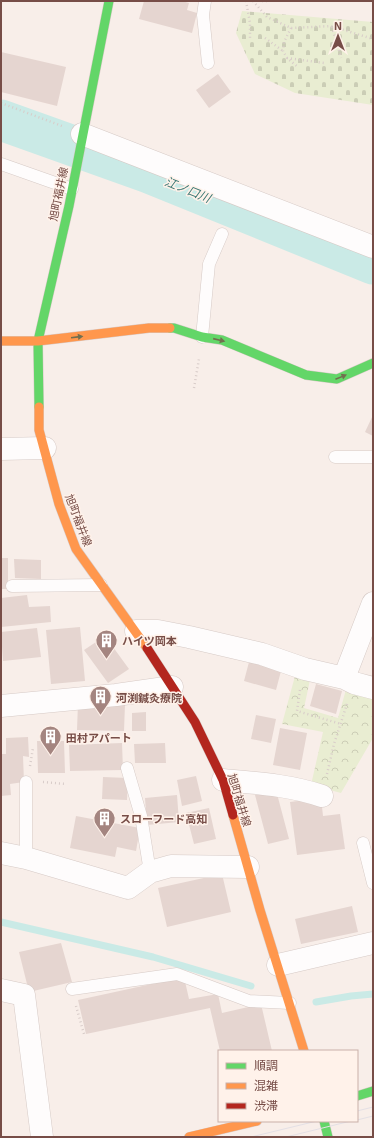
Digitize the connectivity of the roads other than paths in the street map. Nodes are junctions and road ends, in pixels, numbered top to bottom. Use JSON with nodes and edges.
{"nodes":[{"id":1,"x":109,"y":1,"type":"edge"},
{"id":2,"x":205,"y":1,"type":"edge"},
{"id":3,"x":208,"y":63,"type":"dead end"},
{"id":4,"x":82,"y":135,"type":"junction"},
{"id":5,"x":1,"y":164,"type":"edge"},
{"id":6,"x":72,"y":189,"type":"junction"},
{"id":7,"x":222,"y":234,"type":"dead end"},
{"id":8,"x":373,"y":247,"type":"edge"},
{"id":9,"x":202,"y":337,"type":"junction"},
{"id":10,"x":1,"y":341,"type":"edge"},
{"id":11,"x":38,"y":341,"type":"junction"},
{"id":12,"x":373,"y":362,"type":"edge"},
{"id":13,"x":45,"y":448,"type":"junction"},
{"id":14,"x":1,"y":449,"type":"edge"},
{"id":15,"x":335,"y":457,"type":"dead end"},
{"id":16,"x":373,"y":457,"type":"edge"},
{"id":17,"x":101,"y":585,"type":"junction"},
{"id":18,"x":12,"y":586,"type":"dead end"},
{"id":19,"x":373,"y":603,"type":"edge"},
{"id":20,"x":136,"y":631,"type":"junction"},
{"id":21,"x":357,"y":683,"type":"edge"},
{"id":22,"x":172,"y":687,"type":"junction"},
{"id":23,"x":1,"y":706,"type":"edge"},
{"id":24,"x":127,"y":768,"type":"dead end"},
{"id":25,"x":223,"y":780,"type":"junction"},
{"id":26,"x":26,"y":782,"type":"road end"},
{"id":27,"x":322,"y":796,"type":"road end"},
{"id":28,"x":363,"y":843,"type":"dead end"},
{"id":29,"x":1,"y":853,"type":"edge"},
{"id":30,"x":26,"y":858,"type":"junction"},
{"id":31,"x":248,"y":867,"type":"junction"},
{"id":32,"x":150,"y":872,"type":"junction"},
{"id":33,"x":373,"y":883,"type":"edge"},
{"id":34,"x":373,"y":943,"type":"edge"},
{"id":35,"x":278,"y":965,"type":"junction"},
{"id":36,"x":72,"y":989,"type":"road end"},
{"id":37,"x":1,"y":990,"type":"edge"},
{"id":38,"x":290,"y":1003,"type":"junction"},
{"id":39,"x":304,"y":1050,"type":"edge"},
{"id":40,"x":373,"y":1092,"type":"edge"},
{"id":41,"x":358,"y":1096,"type":"edge"},
{"id":42,"x":254,"y":1122,"type":"edge"},
{"id":43,"x":324,"y":1122,"type":"edge"},
{"id":44,"x":42,"y":1137,"type":"edge"},
{"id":45,"x":189,"y":1137,"type":"edge"},
{"id":46,"x":328,"y":1137,"type":"edge"}],
"edges":[{"from":1,"to":4,"type":"main road","name":"旭町福井線"},
{"from":2,"to":3,"type":"lane"},
{"from":4,"to":6,"type":"main road","name":"旭町福井線"},
{"from":4,"to":8,"type":"street"},
{"from":5,"to":6,"type":"lane"},
{"from":6,"to":11,"type":"main road","name":"旭町福井線"},
{"from":7,"to":9,"type":"lane"},
{"from":11,"to":9,"type":"main road","one_way":true},
{"from":9,"to":12,"type":"main road","one_way":true},
{"from":10,"to":11,"type":"main road"},
{"from":11,"to":13,"type":"main road","name":"旭町福井線"},
{"from":13,"to":14,"type":"street"},
{"from":13,"to":17,"type":"main road","name":"旭町福井線"},
{"from":15,"to":16,"type":"lane"},
{"from":17,"to":18,"type":"lane"},
{"from":17,"to":20,"type":"main road","name":"旭町福井線"},
{"from":19,"to":21,"type":"street"},
{"from":20,"to":21,"type":"street"},
{"from":20,"to":22,"type":"main road","name":"旭町福井線"},
{"from":22,"to":23,"type":"street"},
{"from":22,"to":25,"type":"main road","name":"旭町福井線"},
{"from":24,"to":32,"type":"lane"},
{"from":25,"to":27,"type":"street"},
{"from":25,"to":31,"type":"main road","name":"旭町福井線"},
{"from":26,"to":30,"type":"lane"},
{"from":28,"to":33,"type":"lane"},
{"from":29,"to":30,"type":"street"},
{"from":30,"to":32,"type":"street"},
{"from":31,"to":32,"type":"street"},
{"from":31,"to":35,"type":"main road","name":"旭町福井線"},
{"from":34,"to":35,"type":"street"},
{"from":35,"to":38,"type":"main road","name":"旭町福井線"},
{"from":36,"to":38,"type":"lane"},
{"from":37,"to":44,"type":"street"},
{"from":38,"to":39,"type":"main road","name":"旭町福井線"},
{"from":40,"to":41,"type":"main road"},
{"from":42,"to":45,"type":"main road"},
{"from":43,"to":46,"type":"main road"}]}
